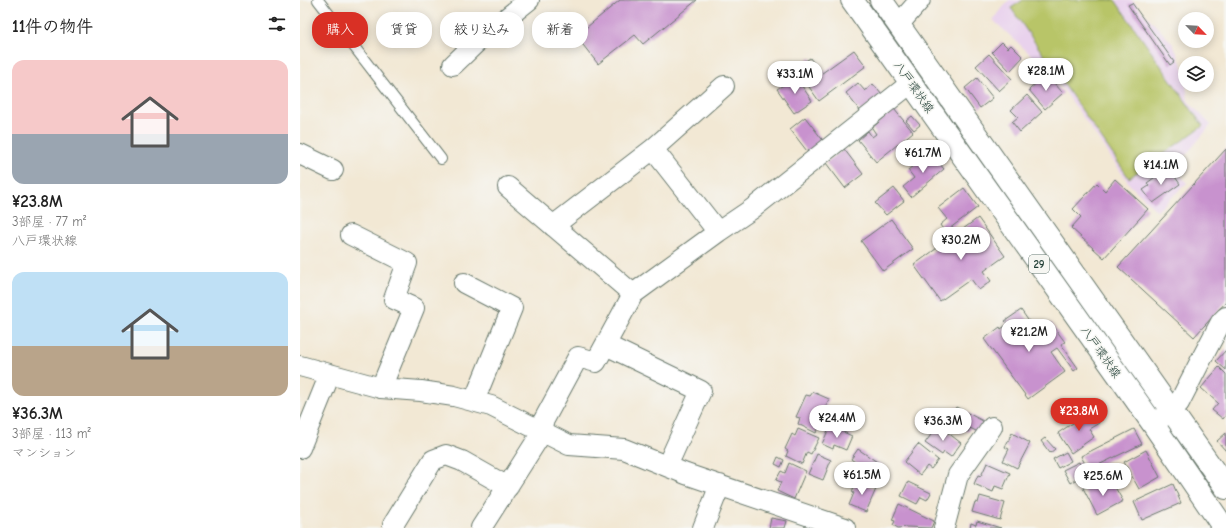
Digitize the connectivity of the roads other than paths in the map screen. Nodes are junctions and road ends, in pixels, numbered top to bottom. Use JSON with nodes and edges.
{"nodes":[{"id":1,"x":318,"y":0,"type":"edge"},
{"id":2,"x":529,"y":0,"type":"edge"},
{"id":3,"x":852,"y":0,"type":"edge"},
{"id":4,"x":881,"y":0,"type":"edge"},
{"id":5,"x":920,"y":0,"type":"edge"},
{"id":6,"x":898,"y":24,"type":"junction"},
{"id":7,"x":453,"y":65,"type":"dead end"},
{"id":8,"x":911,"y":83,"type":"junction"},
{"id":9,"x":724,"y":86,"type":"dead end"},
{"id":10,"x":653,"y":149,"type":"junction"},
{"id":11,"x":300,"y":154,"type":"edge"},
{"id":12,"x":441,"y":158,"type":"dead end"},
{"id":13,"x":333,"y":170,"type":"dead end"},
{"id":14,"x":508,"y":187,"type":"dead end"},
{"id":15,"x":553,"y":226,"type":"junction"},
{"id":16,"x":718,"y":232,"type":"junction"},
{"id":17,"x":351,"y":235,"type":"dead end"},
{"id":18,"x":464,"y":283,"type":"dead end"},
{"id":19,"x":633,"y":294,"type":"junction"},
{"id":20,"x":1226,"y":317,"type":"edge"},
{"id":21,"x":606,"y":345,"type":"junction"},
{"id":22,"x":300,"y":366,"type":"edge"},
{"id":23,"x":330,"y":374,"type":"junction"},
{"id":24,"x":381,"y":388,"type":"junction"},
{"id":25,"x":474,"y":401,"type":"junction"},
{"id":26,"x":1172,"y":411,"type":"junction"},
{"id":27,"x":1153,"y":424,"type":"junction"},
{"id":28,"x":992,"y":428,"type":"dead end"},
{"id":29,"x":541,"y":430,"type":"junction"},
{"id":30,"x":300,"y":448,"type":"edge"},
{"id":31,"x":667,"y":466,"type":"junction"},
{"id":32,"x":720,"y":485,"type":"junction"},
{"id":33,"x":508,"y":487,"type":"junction"},
{"id":34,"x":1226,"y":488,"type":"edge"},
{"id":35,"x":394,"y":525,"type":"dead end"},
{"id":36,"x":482,"y":528,"type":"edge"},
{"id":37,"x":703,"y":528,"type":"edge"},
{"id":38,"x":845,"y":528,"type":"edge"},
{"id":39,"x":944,"y":528,"type":"edge"},
{"id":40,"x":1224,"y":528,"type":"edge"}],
"edges":[{"from":1,"to":12,"type":"lane"},
{"from":2,"to":7,"type":"street"},
{"from":3,"to":8,"type":"main road","name":"八戸環状線","number":"29"},
{"from":4,"to":6,"type":"main road","name":"八戸環状線","number":"29"},
{"from":5,"to":6,"type":"street"},
{"from":6,"to":26,"type":"main road","name":"八戸環状線","number":"29"},
{"from":8,"to":16,"type":"street"},
{"from":8,"to":27,"type":"main road","name":"八戸環状線","number":"29"},
{"from":9,"to":10,"type":"street"},
{"from":10,"to":15,"type":"street"},
{"from":10,"to":16,"type":"street"},
{"from":11,"to":13,"type":"street"},
{"from":14,"to":15,"type":"street"},
{"from":15,"to":19,"type":"street"},
{"from":16,"to":19,"type":"street"},
{"from":17,"to":24,"type":"street"},
{"from":18,"to":25,"type":"street"},
{"from":19,"to":21,"type":"street"},
{"from":20,"to":26,"type":"street"},
{"from":21,"to":29,"type":"street"},
{"from":21,"to":31,"type":"street"},
{"from":22,"to":23,"type":"street"},
{"from":23,"to":24,"type":"street"},
{"from":23,"to":30,"type":"street"},
{"from":24,"to":25,"type":"street"},
{"from":25,"to":29,"type":"street"},
{"from":26,"to":27,"type":"street"},
{"from":26,"to":34,"type":"main road","name":"八戸環状線","number":"29"},
{"from":27,"to":40,"type":"main road","name":"八戸環状線","number":"29"},
{"from":28,"to":39,"type":"street"},
{"from":29,"to":31,"type":"street"},
{"from":29,"to":33,"type":"street"},
{"from":31,"to":32,"type":"street"},
{"from":32,"to":37,"type":"street"},
{"from":32,"to":38,"type":"street"},
{"from":33,"to":35,"type":"street"},
{"from":33,"to":36,"type":"street"}]}
